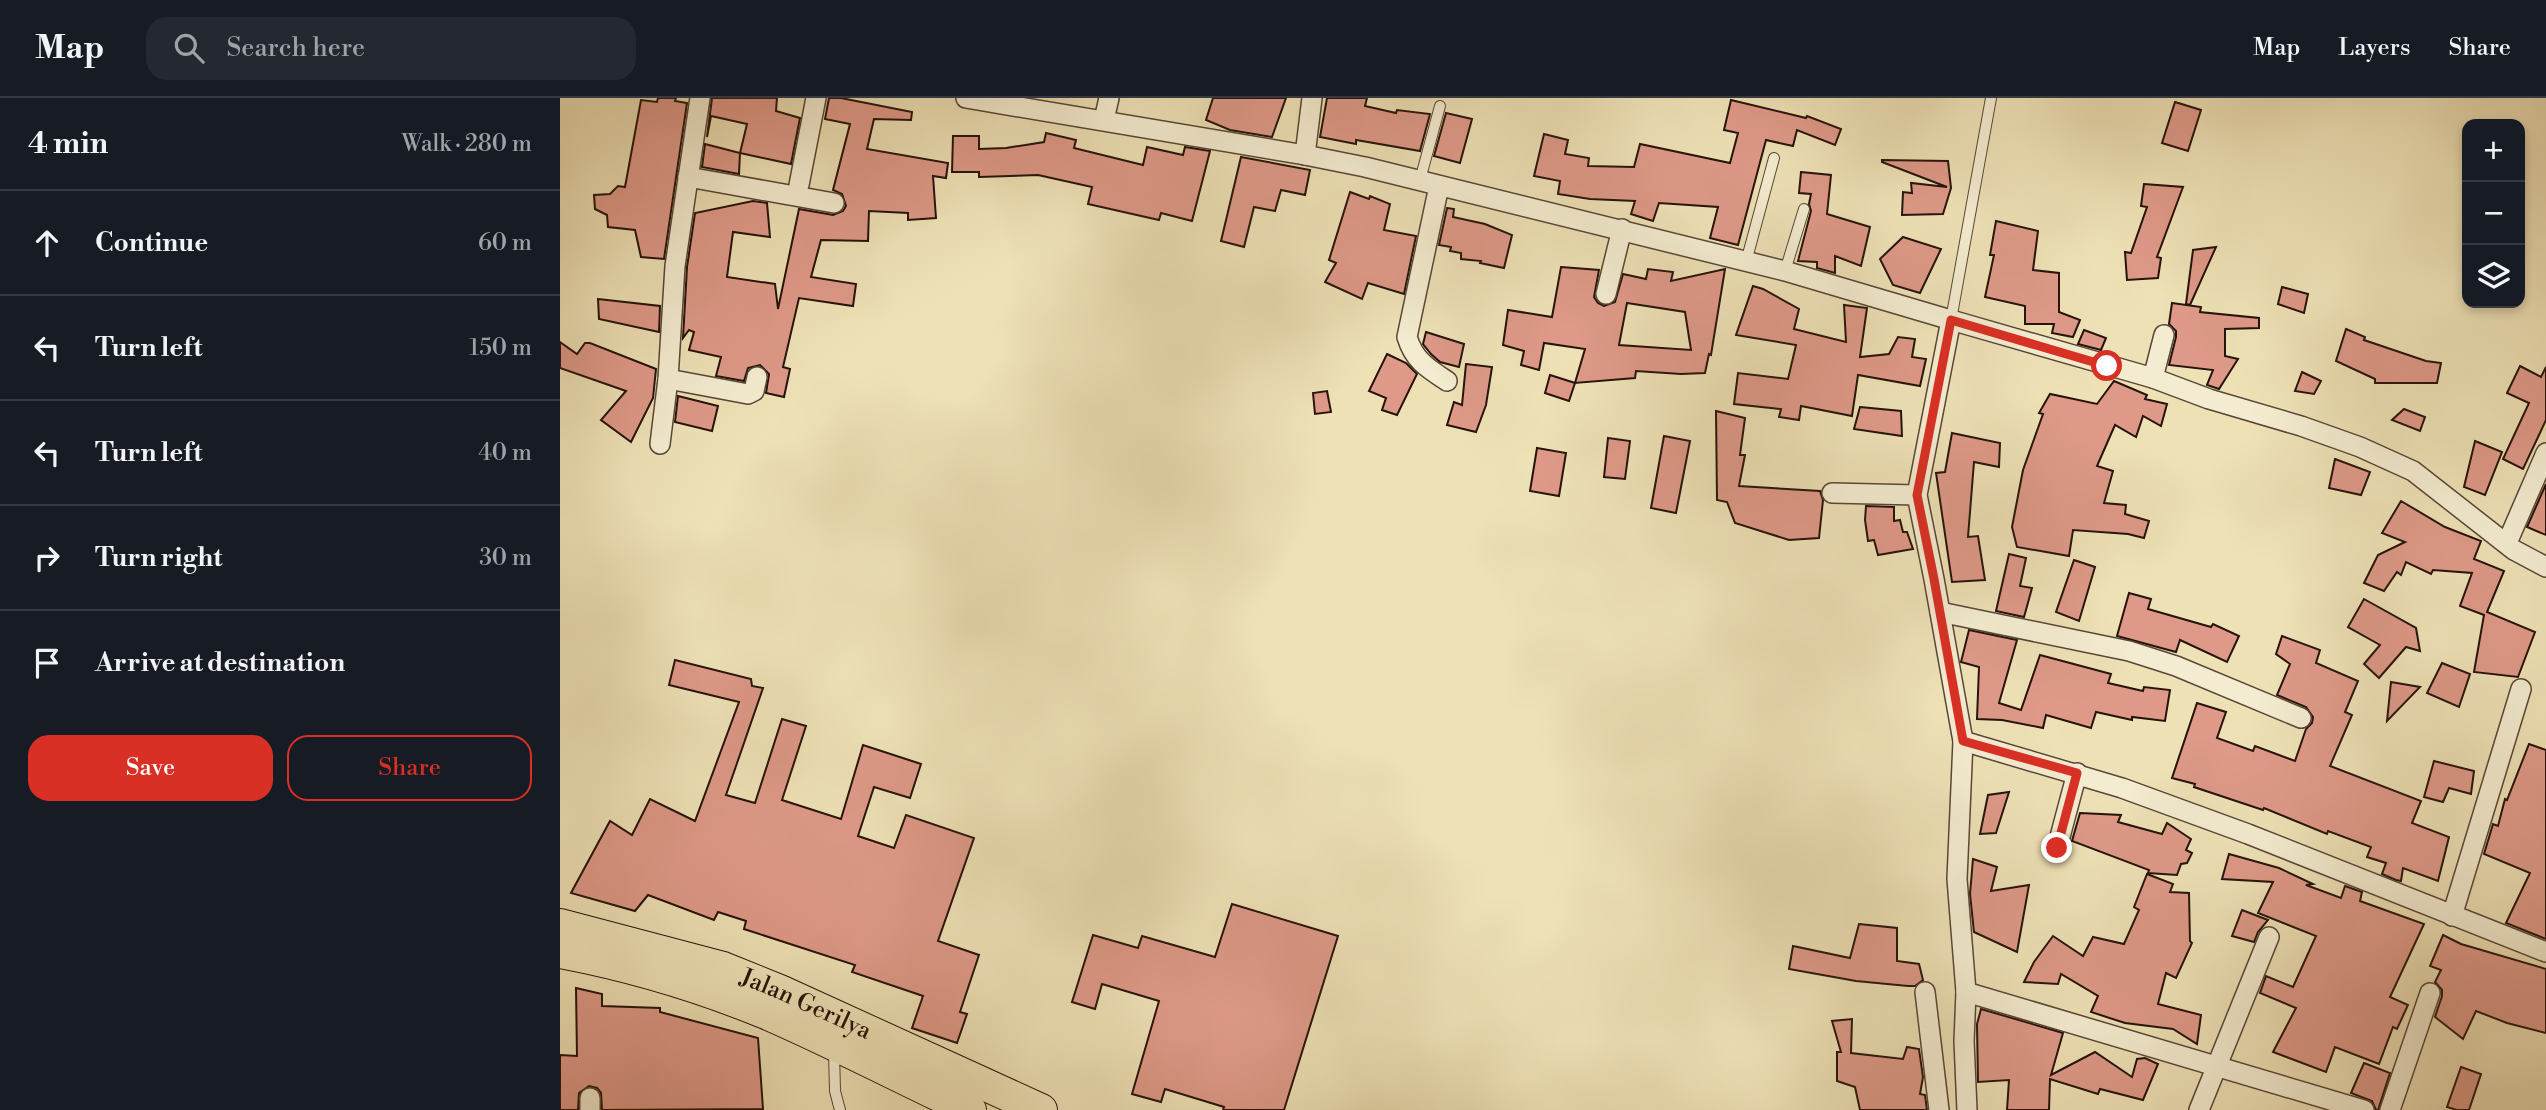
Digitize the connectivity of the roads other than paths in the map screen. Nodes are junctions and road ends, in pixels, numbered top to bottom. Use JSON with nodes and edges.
{"nodes":[{"id":1,"x":700,"y":98,"type":"edge"},
{"id":2,"x":816,"y":98,"type":"edge"},
{"id":3,"x":966,"y":98,"type":"edge"},
{"id":4,"x":1109,"y":98,"type":"edge"},
{"id":5,"x":1312,"y":98,"type":"edge"},
{"id":6,"x":1991,"y":98,"type":"edge"},
{"id":7,"x":1440,"y":106,"type":"dead end"},
{"id":8,"x":1104,"y":120,"type":"junction"},
{"id":9,"x":1304,"y":155,"type":"junction"},
{"id":10,"x":1774,"y":158,"type":"dead end"},
{"id":11,"x":688,"y":177,"type":"junction"},
{"id":12,"x":1430,"y":183,"type":"junction"},
{"id":13,"x":799,"y":185,"type":"dead end"},
{"id":14,"x":834,"y":202,"type":"dead end"},
{"id":15,"x":1804,"y":209,"type":"dead end"},
{"id":16,"x":1622,"y":229,"type":"junction"},
{"id":17,"x":1746,"y":262,"type":"junction"},
{"id":18,"x":1785,"y":271,"type":"junction"},
{"id":19,"x":1606,"y":293,"type":"dead end"},
{"id":20,"x":1951,"y":320,"type":"junction"},
{"id":21,"x":2164,"y":335,"type":"dead end"},
{"id":22,"x":757,"y":377,"type":"dead end"},
{"id":23,"x":2153,"y":378,"type":"junction"},
{"id":24,"x":668,"y":379,"type":"junction"},
{"id":25,"x":1447,"y":381,"type":"dead end"},
{"id":26,"x":660,"y":444,"type":"dead end"},
{"id":27,"x":2546,"y":453,"type":"edge"},
{"id":28,"x":1832,"y":493,"type":"dead end"},
{"id":29,"x":1917,"y":495,"type":"junction"},
{"id":30,"x":2507,"y":543,"type":"junction"},
{"id":31,"x":2546,"y":568,"type":"edge"},
{"id":32,"x":1940,"y":612,"type":"junction"},
{"id":33,"x":2521,"y":689,"type":"dead end"},
{"id":34,"x":2301,"y":718,"type":"dead end"},
{"id":35,"x":1963,"y":741,"type":"junction"},
{"id":36,"x":2077,"y":773,"type":"junction"},
{"id":37,"x":2057,"y":848,"type":"dead end"},
{"id":38,"x":2452,"y":916,"type":"junction"},
{"id":39,"x":560,"y":925,"type":"edge"},
{"id":40,"x":2269,"y":937,"type":"dead end"},
{"id":41,"x":560,"y":952,"type":"edge"},
{"id":42,"x":2546,"y":952,"type":"edge"},
{"id":43,"x":1925,"y":992,"type":"dead end"},
{"id":44,"x":1966,"y":992,"type":"junction"},
{"id":45,"x":2430,"y":993,"type":"dead end"},
{"id":46,"x":834,"y":1046,"type":"junction"},
{"id":47,"x":2217,"y":1067,"type":"junction"},
{"id":48,"x":1001,"y":1102,"type":"edge"},
{"id":49,"x":840,"y":1110,"type":"edge"},
{"id":50,"x":970,"y":1110,"type":"edge"},
{"id":51,"x":1041,"y":1110,"type":"edge"},
{"id":52,"x":1939,"y":1110,"type":"edge"},
{"id":53,"x":1967,"y":1110,"type":"edge"},
{"id":54,"x":2199,"y":1110,"type":"edge"},
{"id":55,"x":2364,"y":1110,"type":"edge"},
{"id":56,"x":2390,"y":1110,"type":"edge"}],
"edges":[{"from":1,"to":11,"type":"street"},
{"from":2,"to":13,"type":"street"},
{"from":3,"to":8,"type":"street"},
{"from":4,"to":8,"type":"street"},
{"from":5,"to":9,"type":"street"},
{"from":6,"to":20,"type":"lane"},
{"from":7,"to":12,"type":"lane"},
{"from":8,"to":9,"type":"street"},
{"from":9,"to":12,"type":"street"},
{"from":10,"to":17,"type":"lane"},
{"from":11,"to":14,"type":"street"},
{"from":11,"to":24,"type":"street"},
{"from":12,"to":16,"type":"street"},
{"from":12,"to":25,"type":"street"},
{"from":15,"to":18,"type":"lane"},
{"from":16,"to":17,"type":"street"},
{"from":16,"to":19,"type":"street"},
{"from":17,"to":18,"type":"street"},
{"from":18,"to":20,"type":"street"},
{"from":20,"to":23,"type":"street"},
{"from":20,"to":29,"type":"street"},
{"from":21,"to":23,"type":"street"},
{"from":22,"to":24,"type":"street"},
{"from":23,"to":30,"type":"street"},
{"from":24,"to":26,"type":"street"},
{"from":27,"to":30,"type":"street"},
{"from":28,"to":29,"type":"street"},
{"from":29,"to":32,"type":"street"},
{"from":30,"to":31,"type":"street"},
{"from":32,"to":34,"type":"street"},
{"from":32,"to":35,"type":"street"},
{"from":33,"to":38,"type":"street"},
{"from":35,"to":36,"type":"street"},
{"from":35,"to":44,"type":"street"},
{"from":36,"to":37,"type":"street"},
{"from":36,"to":38,"type":"street"},
{"from":38,"to":42,"type":"street"},
{"from":39,"to":48,"type":"highway","name":"Jalan Gerilya"},
{"from":40,"to":47,"type":"street"},
{"from":41,"to":46,"type":"highway","name":"Jalan Gerilya"},
{"from":43,"to":52,"type":"street"},
{"from":44,"to":47,"type":"street"},
{"from":44,"to":53,"type":"street"},
{"from":45,"to":56,"type":"street"},
{"from":46,"to":49,"type":"lane"},
{"from":46,"to":50,"type":"highway","name":"Jalan Gerilya"},
{"from":47,"to":54,"type":"street"},
{"from":47,"to":55,"type":"street"},
{"from":48,"to":51,"type":"highway","name":"Jalan Gerilya"}]}
